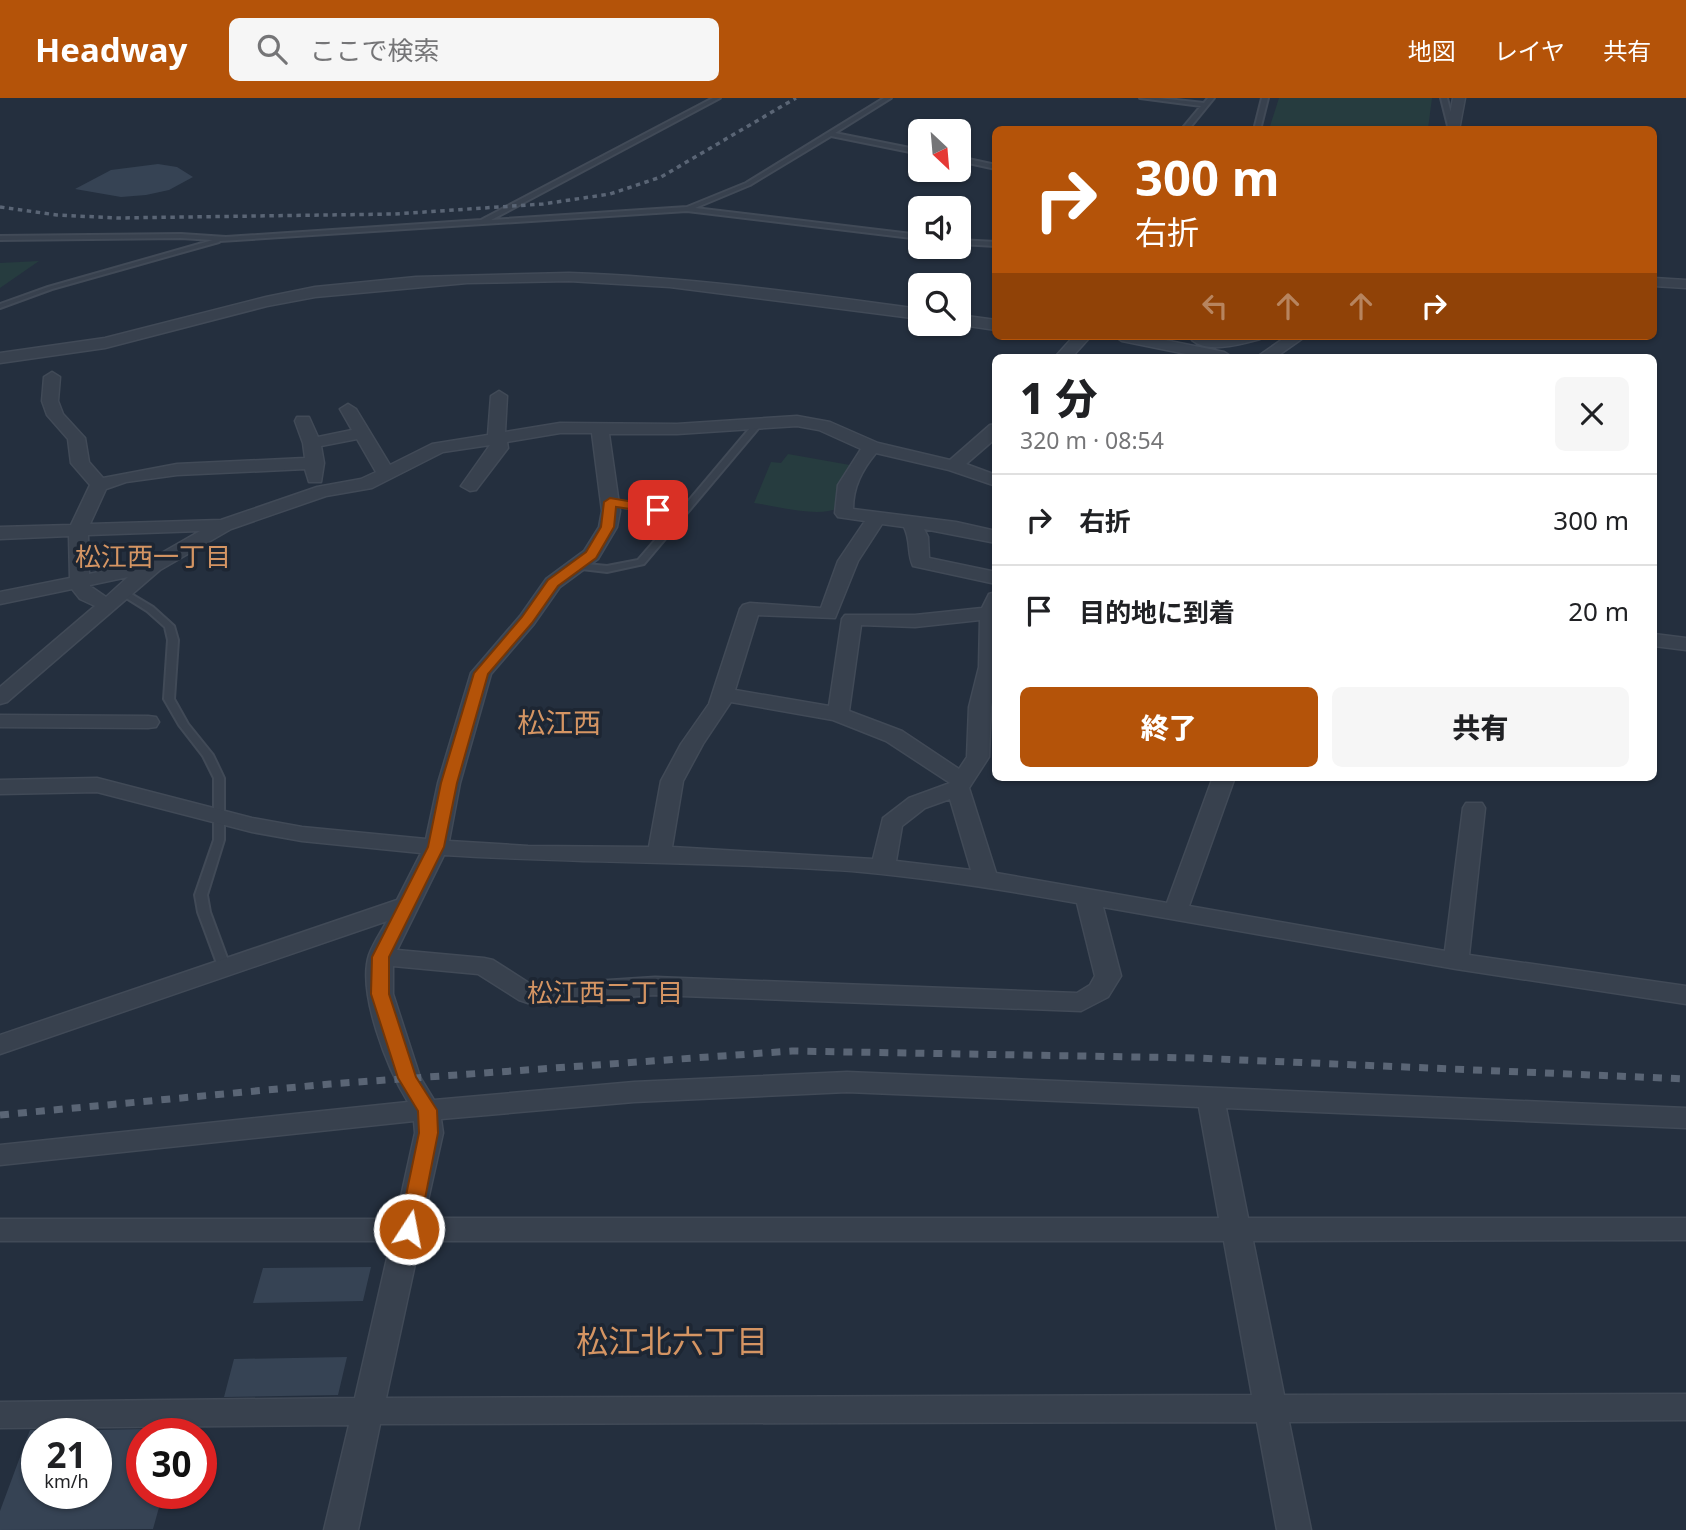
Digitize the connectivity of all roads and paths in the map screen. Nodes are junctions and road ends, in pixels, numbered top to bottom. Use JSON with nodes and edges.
{"nodes":[{"id":1,"x":717,"y":98,"type":"edge"},
{"id":2,"x":888,"y":98,"type":"edge"},
{"id":3,"x":1143,"y":98,"type":"edge"},
{"id":4,"x":1211,"y":98,"type":"edge"},
{"id":5,"x":1265,"y":98,"type":"edge"},
{"id":6,"x":1444,"y":98,"type":"edge"},
{"id":7,"x":1459,"y":98,"type":"edge"},
{"id":8,"x":1205,"y":105,"type":"junction"},
{"id":9,"x":1187,"y":126,"type":"edge"},
{"id":10,"x":1257,"y":126,"type":"edge"},
{"id":11,"x":1452,"y":126,"type":"edge"},
{"id":12,"x":1454,"y":126,"type":"edge"},
{"id":13,"x":832,"y":134,"type":"junction"},
{"id":14,"x":908,"y":150,"type":"edge"},
{"id":15,"x":971,"y":162,"type":"edge"},
{"id":16,"x":992,"y":166,"type":"edge"},
{"id":17,"x":687,"y":209,"type":"junction"},
{"id":18,"x":479,"y":224,"type":"junction"},
{"id":19,"x":908,"y":236,"type":"edge"},
{"id":20,"x":0,"y":238,"type":"edge"},
{"id":21,"x":226,"y":239,"type":"junction"},
{"id":22,"x":971,"y":243,"type":"edge"},
{"id":23,"x":992,"y":244,"type":"edge"},
{"id":24,"x":1657,"y":282,"type":"edge"},
{"id":25,"x":1686,"y":284,"type":"edge"},
{"id":26,"x":0,"y":306,"type":"edge"},
{"id":27,"x":908,"y":312,"type":"edge"},
{"id":28,"x":971,"y":322,"type":"edge"},
{"id":29,"x":992,"y":324,"type":"edge"},
{"id":30,"x":1079,"y":340,"type":"edge"},
{"id":31,"x":1239,"y":340,"type":"edge"},
{"id":32,"x":1292,"y":340,"type":"edge"},
{"id":33,"x":1189,"y":341,"type":"edge"},
{"id":34,"x":1066,"y":354,"type":"edge"},
{"id":35,"x":1217,"y":354,"type":"edge"},
{"id":36,"x":1270,"y":354,"type":"edge"},
{"id":37,"x":0,"y":358,"type":"edge"},
{"id":38,"x":52,"y":377,"type":"dead end"},
{"id":39,"x":499,"y":396,"type":"dead end"},
{"id":40,"x":348,"y":409,"type":"dead end"},
{"id":41,"x":303,"y":421,"type":"dead end"},
{"id":42,"x":758,"y":424,"type":"junction"},
{"id":43,"x":600,"y":426,"type":"junction"},
{"id":44,"x":361,"y":433,"type":"junction"},
{"id":45,"x":992,"y":433,"type":"edge"},
{"id":46,"x":499,"y":439,"type":"junction"},
{"id":47,"x":312,"y":443,"type":"junction"},
{"id":48,"x":872,"y":447,"type":"junction"},
{"id":49,"x":315,"y":463,"type":"junction"},
{"id":50,"x":954,"y":466,"type":"junction"},
{"id":51,"x":386,"y":474,"type":"junction"},
{"id":52,"x":992,"y":480,"type":"edge"},
{"id":53,"x":99,"y":485,"type":"junction"},
{"id":54,"x":470,"y":486,"type":"dead end"},
{"id":55,"x":323,"y":491,"type":"junction"},
{"id":56,"x":610,"y":502,"type":"junction"},
{"id":57,"x":682,"y":514,"type":"junction"},
{"id":58,"x":877,"y":518,"type":"junction"},
{"id":59,"x":911,"y":522,"type":"junction"},
{"id":60,"x":224,"y":525,"type":"junction"},
{"id":61,"x":78,"y":529,"type":"junction"},
{"id":62,"x":0,"y":533,"type":"edge"},
{"id":63,"x":992,"y":536,"type":"edge"},
{"id":64,"x":153,"y":566,"type":"junction"},
{"id":65,"x":576,"y":566,"type":"junction"},
{"id":66,"x":992,"y":577,"type":"edge"},
{"id":67,"x":80,"y":581,"type":"junction"},
{"id":68,"x":0,"y":598,"type":"edge"},
{"id":69,"x":115,"y":599,"type":"junction"},
{"id":70,"x":992,"y":605,"type":"edge"},
{"id":71,"x":992,"y":620,"type":"edge"},
{"id":72,"x":1657,"y":640,"type":"edge"},
{"id":73,"x":1683,"y":641,"type":"edge"},
{"id":74,"x":723,"y":695,"type":"junction"},
{"id":75,"x":0,"y":698,"type":"edge"},
{"id":76,"x":838,"y":714,"type":"junction"},
{"id":77,"x":0,"y":721,"type":"edge"},
{"id":78,"x":148,"y":722,"type":"dead end"},
{"id":79,"x":1223,"y":781,"type":"edge"},
{"id":80,"x":960,"y":785,"type":"junction"},
{"id":81,"x":0,"y":787,"type":"edge"},
{"id":82,"x":1474,"y":808,"type":"dead end"},
{"id":83,"x":219,"y":817,"type":"junction"},
{"id":84,"x":436,"y":847,"type":"junction"},
{"id":85,"x":659,"y":855,"type":"junction"},
{"id":86,"x":883,"y":867,"type":"junction"},
{"id":87,"x":986,"y":879,"type":"junction"},
{"id":88,"x":1088,"y":897,"type":"junction"},
{"id":89,"x":405,"y":906,"type":"junction"},
{"id":90,"x":1174,"y":911,"type":"junction"},
{"id":91,"x":381,"y":957,"type":"junction"},
{"id":92,"x":1457,"y":961,"type":"junction"},
{"id":93,"x":224,"y":966,"type":"junction"},
{"id":94,"x":1686,"y":995,"type":"edge"},
{"id":95,"x":0,"y":1045,"type":"edge"},
{"id":96,"x":1211,"y":1100,"type":"junction"},
{"id":97,"x":427,"y":1110,"type":"junction"},
{"id":98,"x":1686,"y":1118,"type":"edge"},
{"id":99,"x":0,"y":1155,"type":"edge"},
{"id":100,"x":1236,"y":1228,"type":"junction"},
{"id":101,"x":409,"y":1229,"type":"junction"},
{"id":102,"x":1686,"y":1229,"type":"edge"},
{"id":103,"x":0,"y":1230,"type":"edge"},
{"id":104,"x":1270,"y":1407,"type":"junction"},
{"id":105,"x":1686,"y":1408,"type":"edge"},
{"id":106,"x":366,"y":1411,"type":"junction"},
{"id":107,"x":0,"y":1415,"type":"edge"},
{"id":108,"x":341,"y":1530,"type":"edge"},
{"id":109,"x":1294,"y":1530,"type":"edge"}],
"edges":[{"from":1,"to":18,"type":"lane"},
{"from":2,"to":13,"type":"lane"},
{"from":3,"to":8,"type":"lane"},
{"from":4,"to":8,"type":"lane"},
{"from":5,"to":10,"type":"lane"},
{"from":6,"to":11,"type":"lane"},
{"from":7,"to":12,"type":"street"},
{"from":8,"to":9,"type":"lane"},
{"from":13,"to":14,"type":"lane"},
{"from":13,"to":17,"type":"lane"},
{"from":15,"to":16,"type":"lane"},
{"from":17,"to":18,"type":"lane"},
{"from":17,"to":19,"type":"lane"},
{"from":18,"to":21,"type":"lane"},
{"from":20,"to":21,"type":"lane"},
{"from":21,"to":26,"type":"lane"},
{"from":22,"to":23,"type":"lane"},
{"from":24,"to":25,"type":"street"},
{"from":27,"to":37,"type":"street"},
{"from":28,"to":29,"type":"street"},
{"from":30,"to":34,"type":"street"},
{"from":31,"to":33,"type":"street"},
{"from":32,"to":36,"type":"street"},
{"from":33,"to":35,"type":"street"},
{"from":38,"to":53,"type":"street"},
{"from":39,"to":46,"type":"street"},
{"from":40,"to":44,"type":"street"},
{"from":41,"to":47,"type":"street"},
{"from":42,"to":43,"type":"street"},
{"from":42,"to":48,"type":"street"},
{"from":42,"to":57,"type":"lane"},
{"from":43,"to":46,"type":"street"},
{"from":43,"to":56,"type":"street"},
{"from":44,"to":47,"type":"street"},
{"from":44,"to":51,"type":"street"},
{"from":45,"to":50,"type":"street"},
{"from":46,"to":51,"type":"street"},
{"from":46,"to":54,"type":"street"},
{"from":47,"to":49,"type":"street"},
{"from":48,"to":50,"type":"street"},
{"from":48,"to":58,"type":"street"},
{"from":49,"to":53,"type":"street"},
{"from":49,"to":55,"type":"street"},
{"from":50,"to":52,"type":"street"},
{"from":51,"to":55,"type":"street"},
{"from":53,"to":61,"type":"street"},
{"from":55,"to":60,"type":"street"},
{"from":56,"to":57,"type":"lane"},
{"from":56,"to":65,"type":"street"},
{"from":57,"to":65,"type":"lane"},
{"from":58,"to":59,"type":"street"},
{"from":58,"to":74,"type":"street"},
{"from":59,"to":63,"type":"street"},
{"from":59,"to":66,"type":"street"},
{"from":60,"to":61,"type":"street"},
{"from":60,"to":64,"type":"street"},
{"from":61,"to":62,"type":"street"},
{"from":61,"to":67,"type":"street"},
{"from":64,"to":67,"type":"street"},
{"from":64,"to":69,"type":"street"},
{"from":65,"to":84,"type":"street"},
{"from":67,"to":68,"type":"street"},
{"from":67,"to":69,"type":"street"},
{"from":69,"to":75,"type":"street"},
{"from":69,"to":83,"type":"lane"},
{"from":70,"to":76,"type":"street"},
{"from":71,"to":80,"type":"street"},
{"from":72,"to":73,"type":"street"},
{"from":74,"to":76,"type":"street"},
{"from":74,"to":85,"type":"street"},
{"from":76,"to":80,"type":"street"},
{"from":77,"to":78,"type":"street"},
{"from":79,"to":90,"type":"street"},
{"from":80,"to":86,"type":"street"},
{"from":80,"to":87,"type":"street"},
{"from":81,"to":83,"type":"street"},
{"from":82,"to":92,"type":"street"},
{"from":83,"to":84,"type":"street"},
{"from":83,"to":93,"type":"lane"},
{"from":84,"to":85,"type":"street"},
{"from":84,"to":89,"type":"street"},
{"from":85,"to":86,"type":"street"},
{"from":86,"to":87,"type":"street"},
{"from":87,"to":88,"type":"street"},
{"from":88,"to":90,"type":"street"},
{"from":88,"to":91,"type":"street"},
{"from":89,"to":91,"type":"street"},
{"from":89,"to":93,"type":"street"},
{"from":90,"to":92,"type":"street"},
{"from":91,"to":97,"type":"street"},
{"from":92,"to":94,"type":"street"},
{"from":93,"to":95,"type":"street"},
{"from":96,"to":97,"type":"street"},
{"from":96,"to":98,"type":"street"},
{"from":96,"to":100,"type":"street"},
{"from":97,"to":99,"type":"street"},
{"from":97,"to":101,"type":"street"},
{"from":100,"to":101,"type":"street"},
{"from":100,"to":102,"type":"street"},
{"from":100,"to":104,"type":"street"},
{"from":101,"to":103,"type":"street"},
{"from":101,"to":106,"type":"street"},
{"from":104,"to":105,"type":"street"},
{"from":104,"to":106,"type":"street"},
{"from":104,"to":109,"type":"street"},
{"from":106,"to":107,"type":"street"},
{"from":106,"to":108,"type":"street"}]}
